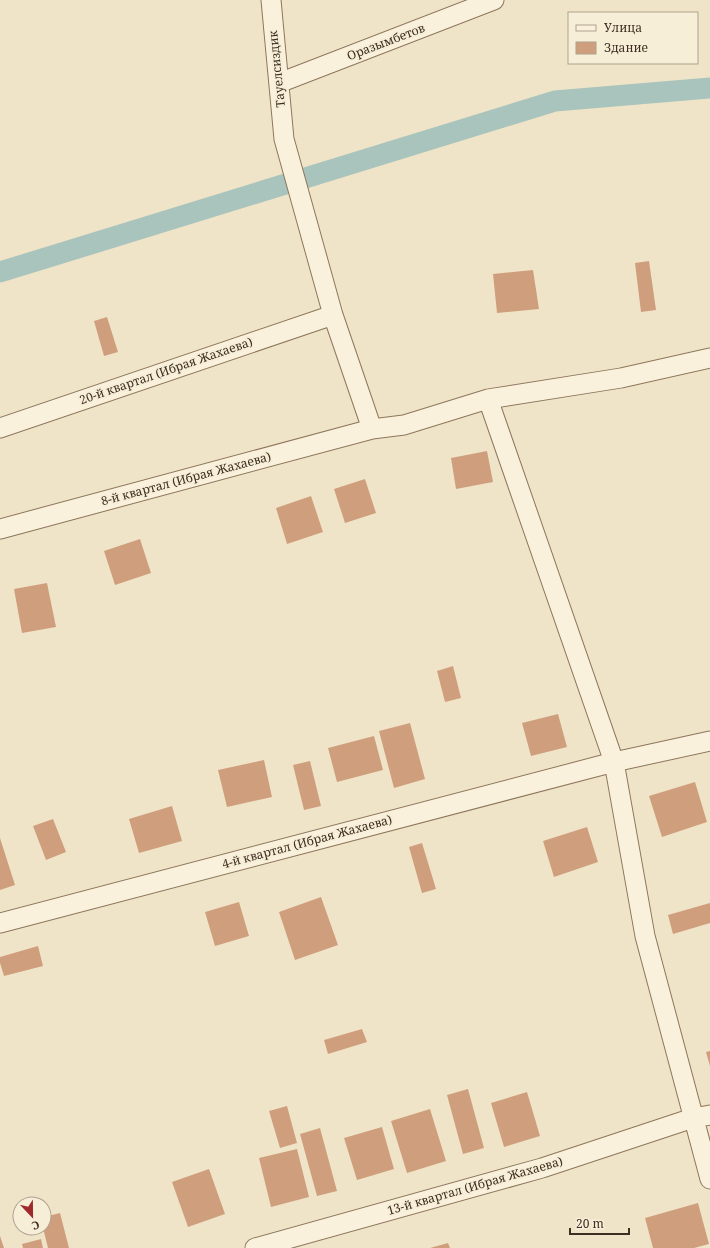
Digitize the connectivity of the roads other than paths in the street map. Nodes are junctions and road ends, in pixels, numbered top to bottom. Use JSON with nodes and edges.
{"nodes":[{"id":1,"x":271,"y":0,"type":"edge"},
{"id":2,"x":494,"y":0,"type":"edge"},
{"id":3,"x":279,"y":83,"type":"junction"},
{"id":4,"x":333,"y":315,"type":"junction"},
{"id":5,"x":710,"y":358,"type":"edge"},
{"id":6,"x":488,"y":400,"type":"junction"},
{"id":7,"x":0,"y":428,"type":"edge"},
{"id":8,"x":372,"y":429,"type":"junction"},
{"id":9,"x":0,"y":529,"type":"edge"},
{"id":10,"x":710,"y":741,"type":"edge"},
{"id":11,"x":614,"y":762,"type":"junction"},
{"id":12,"x":0,"y":923,"type":"edge"},
{"id":13,"x":701,"y":1116,"type":"edge"},
{"id":14,"x":710,"y":1179,"type":"edge"},
{"id":15,"x":255,"y":1248,"type":"edge"}],
"edges":[{"from":1,"to":3,"type":"street","name":"Тауелсиздик"},
{"from":2,"to":3,"type":"street","name":"Оразымбетов"},
{"from":3,"to":4,"type":"street","name":"Тауелсиздик"},
{"from":4,"to":7,"type":"street","name":"20-й квартал (Ибрая Жахаева)"},
{"from":4,"to":8,"type":"street","name":"Тауелсиздик"},
{"from":5,"to":6,"type":"street","name":"8-й квартал (Ибрая Жахаева)"},
{"from":6,"to":8,"type":"street","name":"8-й квартал (Ибрая Жахаева)"},
{"from":6,"to":11,"type":"street"},
{"from":8,"to":9,"type":"street","name":"8-й квартал (Ибрая Жахаева)"},
{"from":10,"to":11,"type":"street","name":"4-й квартал (Ибрая Жахаева)"},
{"from":11,"to":12,"type":"street","name":"4-й квартал (Ибрая Жахаева)"},
{"from":11,"to":13,"type":"street"},
{"from":13,"to":14,"type":"street"},
{"from":13,"to":15,"type":"street","name":"13-й квартал (Ибрая Жахаева)"}]}
